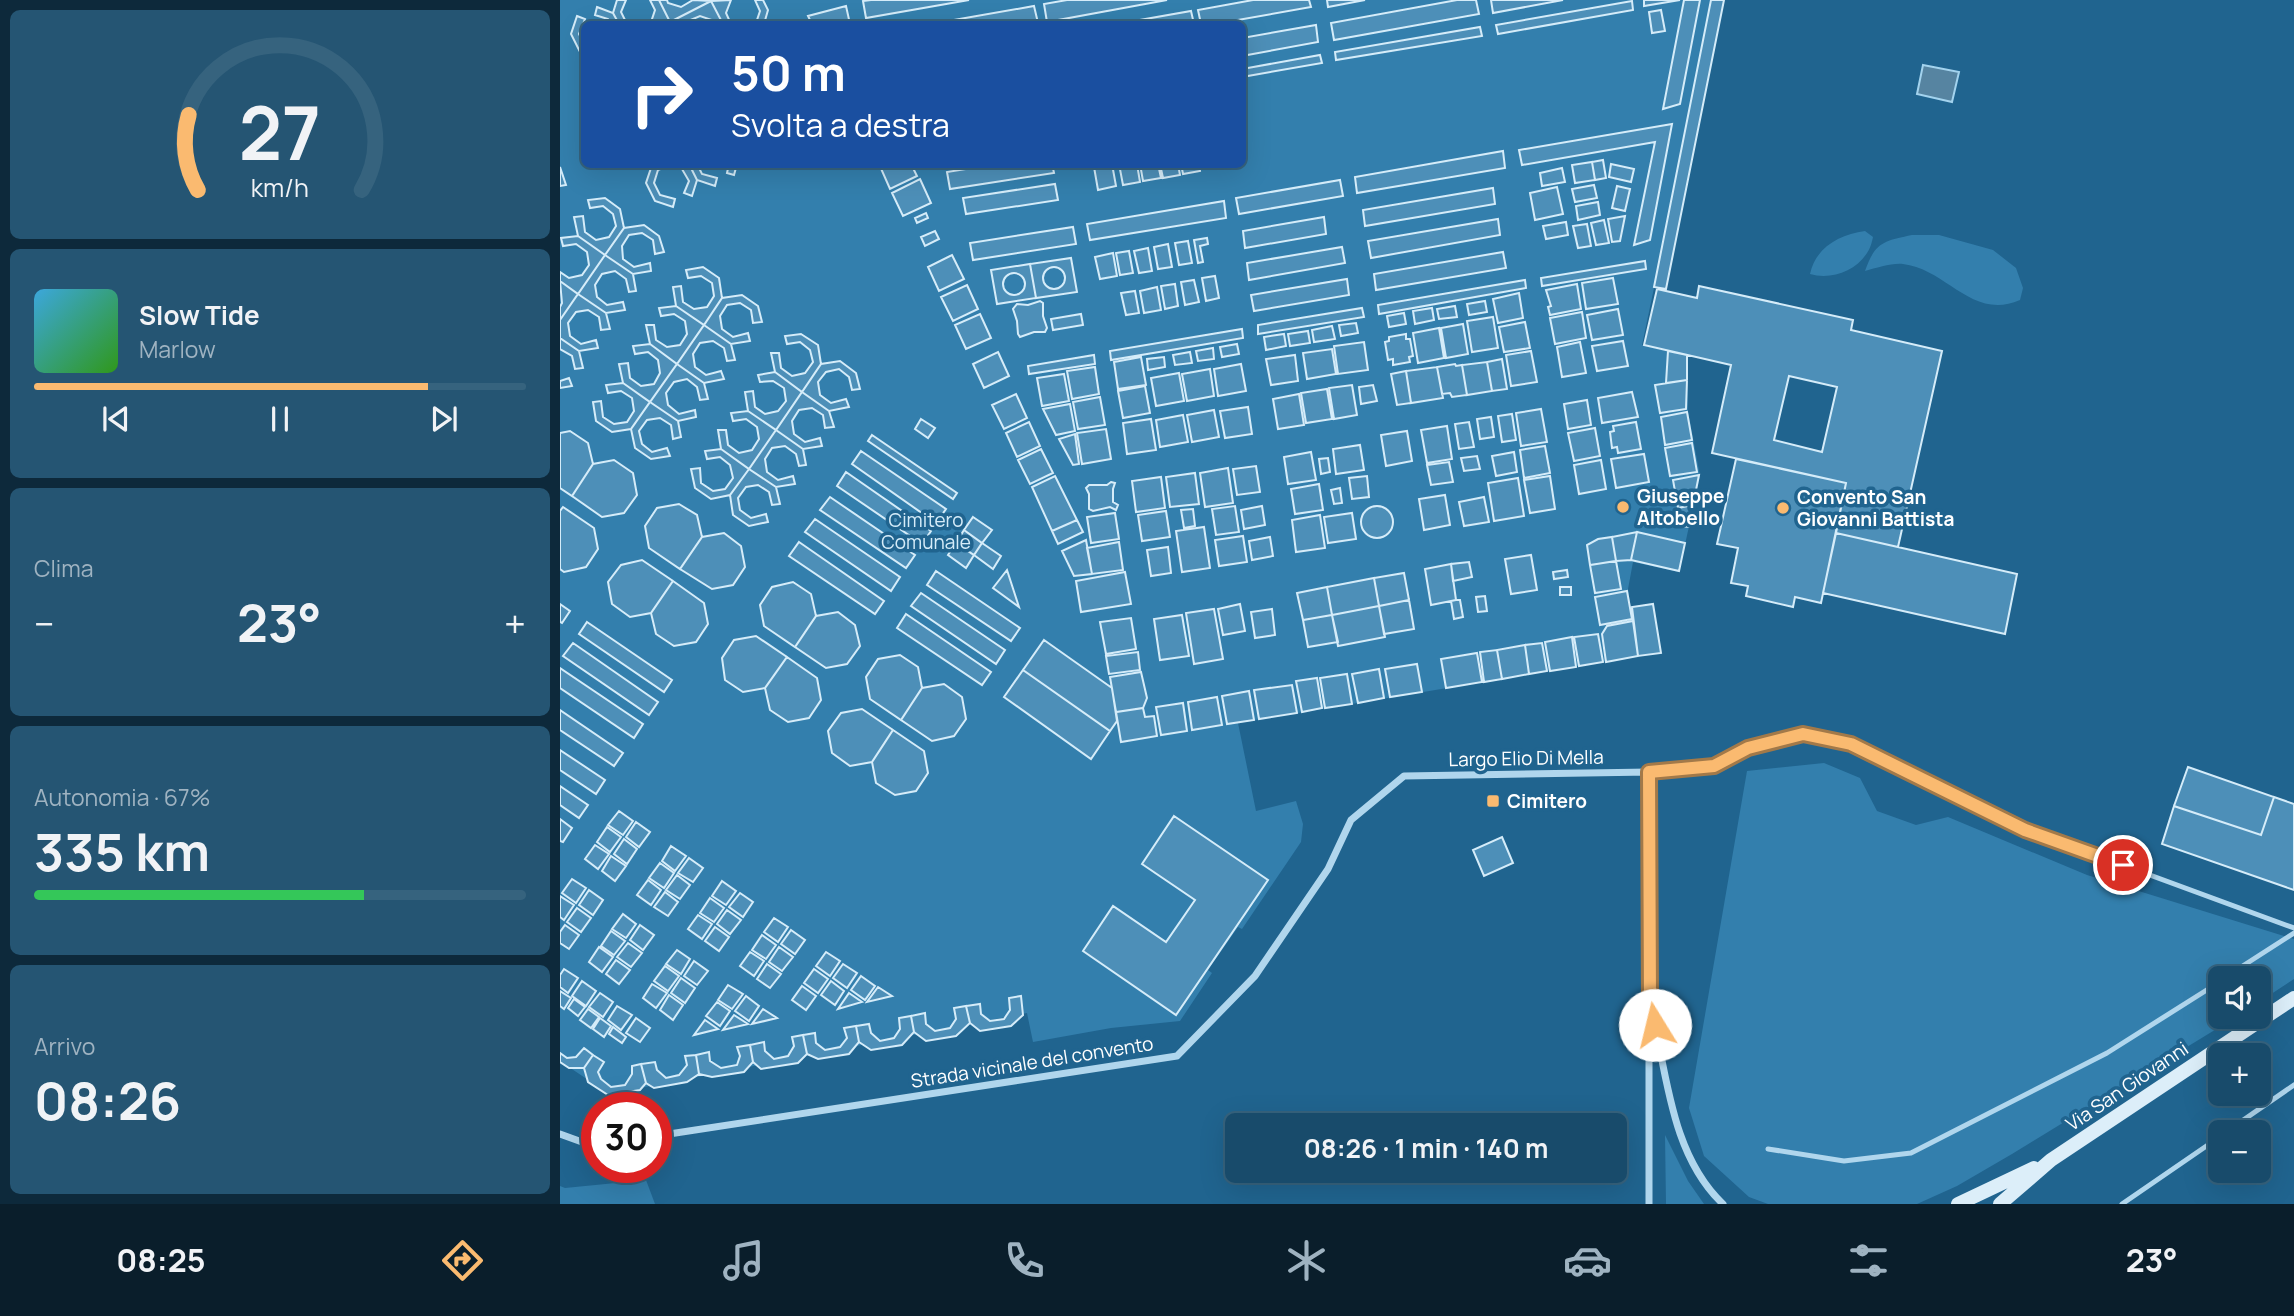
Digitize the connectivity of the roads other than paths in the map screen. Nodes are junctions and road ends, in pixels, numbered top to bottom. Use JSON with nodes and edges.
{"nodes":[{"id":1,"x":1649,"y":772,"type":"junction"},
{"id":2,"x":1404,"y":776,"type":"joint"},
{"id":3,"x":2294,"y":928,"type":"edge"},
{"id":4,"x":2294,"y":933,"type":"edge"},
{"id":5,"x":2242,"y":966,"type":"edge"},
{"id":6,"x":2208,"y":988,"type":"edge"},
{"id":7,"x":2294,"y":998,"type":"edge"},
{"id":8,"x":1650,"y":1001,"type":"junction"},
{"id":9,"x":2294,"y":1085,"type":"edge"},
{"id":10,"x":2243,"y":1120,"type":"edge"},
{"id":11,"x":560,"y":1134,"type":"edge"},
{"id":12,"x":672,"y":1134,"type":"edge"},
{"id":13,"x":581,"y":1142,"type":"edge"},
{"id":14,"x":2208,"y":1145,"type":"edge"},
{"id":15,"x":1768,"y":1149,"type":"dead end"},
{"id":16,"x":2051,"y":1160,"type":"junction"},
{"id":17,"x":1649,"y":1204,"type":"edge"},
{"id":18,"x":1723,"y":1204,"type":"edge"},
{"id":19,"x":1958,"y":1204,"type":"edge"},
{"id":20,"x":2000,"y":1204,"type":"edge"},
{"id":21,"x":2122,"y":1204,"type":"edge"}],
"edges":[{"from":1,"to":2,"type":"street","name":"Largo Elio Di Mella"},
{"from":1,"to":3,"type":"lane"},
{"from":1,"to":8,"type":"street"},
{"from":2,"to":12,"type":"street","name":"Strada vicinale del convento"},
{"from":4,"to":5,"type":"lane"},
{"from":6,"to":15,"type":"lane"},
{"from":7,"to":16,"type":"main road","name":"Via San Giovanni"},
{"from":8,"to":17,"type":"street"},
{"from":8,"to":18,"type":"street"},
{"from":9,"to":10,"type":"lane"},
{"from":11,"to":13,"type":"street"},
{"from":14,"to":21,"type":"lane"},
{"from":16,"to":19,"type":"main road","name":"Via San Giovanni"},
{"from":16,"to":20,"type":"main road","name":"Via San Giovanni"}]}
